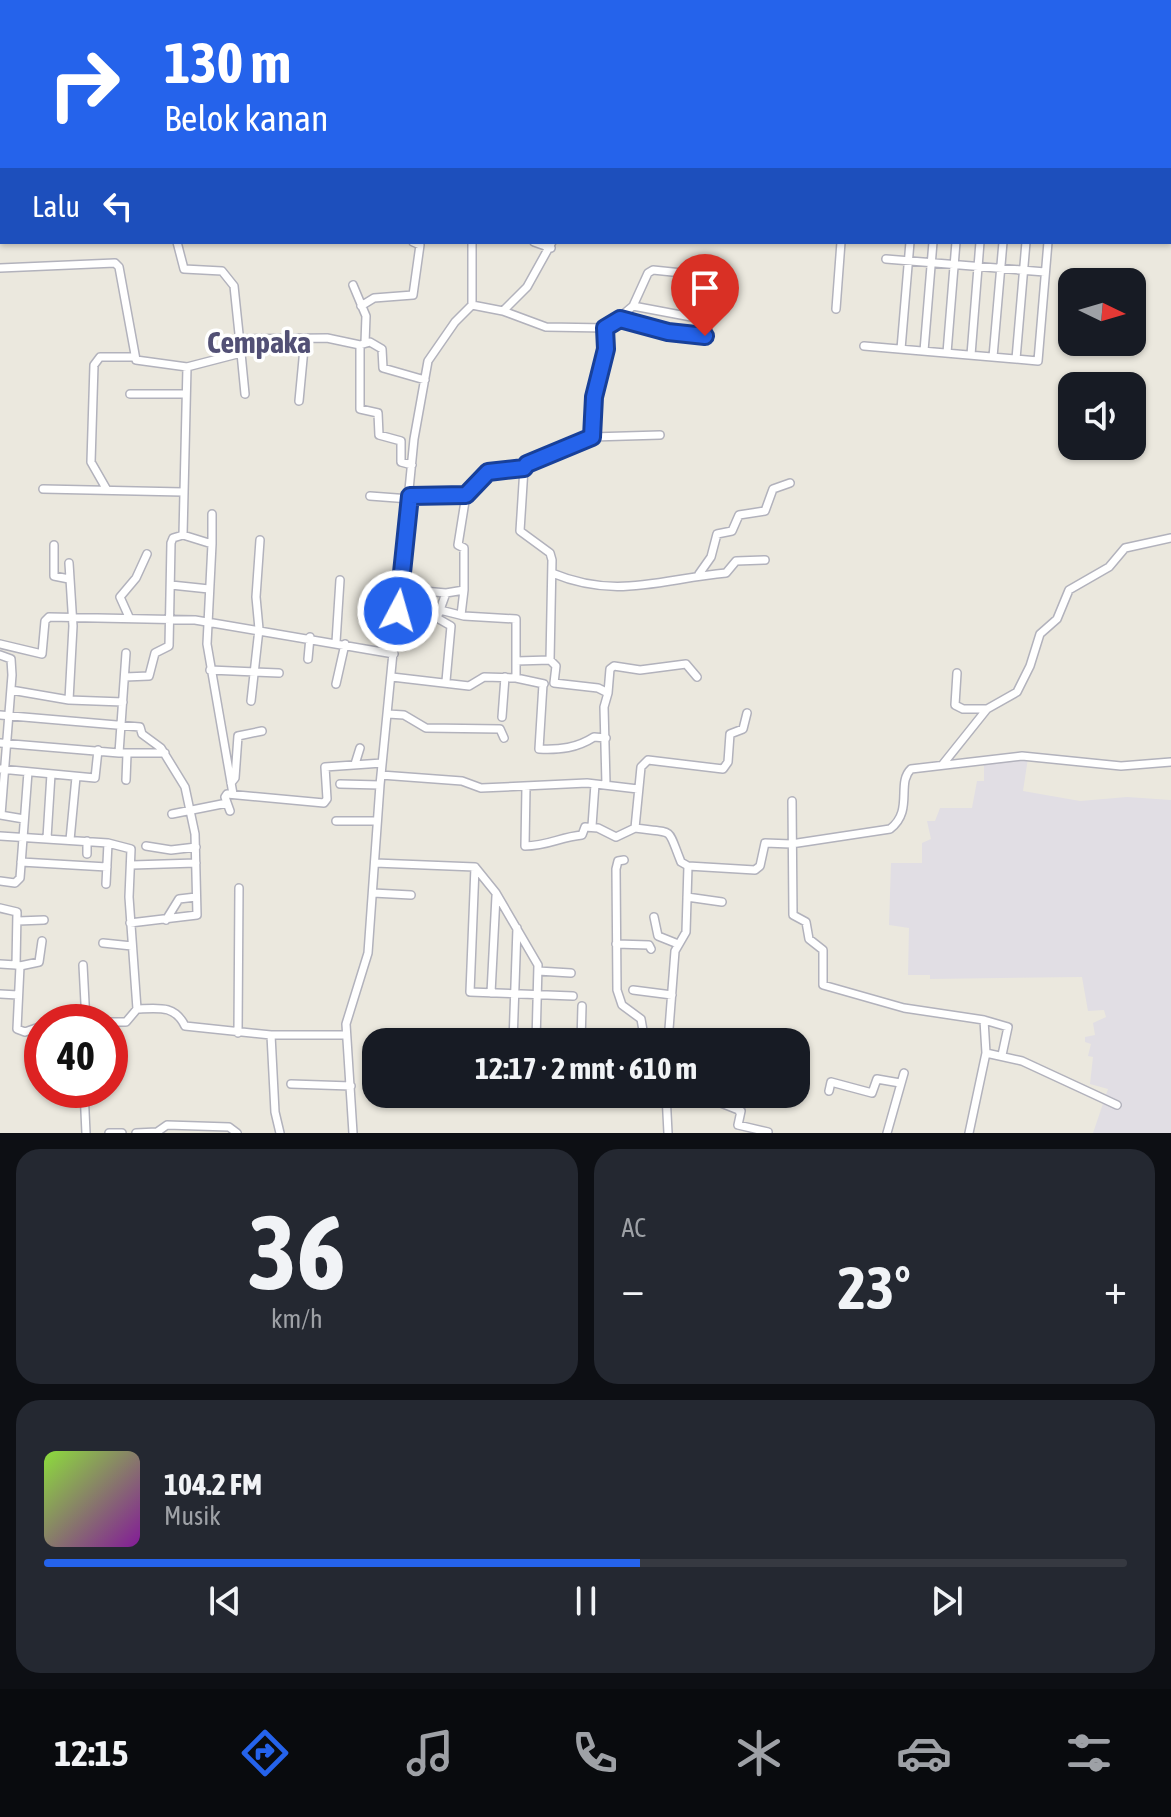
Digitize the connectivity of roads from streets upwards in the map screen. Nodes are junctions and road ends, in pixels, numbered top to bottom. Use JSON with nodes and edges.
{"nodes":[{"id":1,"x":178,"y":244,"type":"edge"},
{"id":2,"x":418,"y":244,"type":"edge"},
{"id":3,"x":472,"y":244,"type":"edge"},
{"id":4,"x":841,"y":244,"type":"edge"},
{"id":5,"x":910,"y":244,"type":"edge"},
{"id":6,"x":933,"y":244,"type":"edge"},
{"id":7,"x":956,"y":244,"type":"edge"},
{"id":8,"x":980,"y":244,"type":"edge"},
{"id":9,"x":1003,"y":244,"type":"edge"},
{"id":10,"x":1026,"y":244,"type":"edge"},
{"id":11,"x":1048,"y":244,"type":"edge"},
{"id":12,"x":552,"y":245,"type":"edge"},
{"id":13,"x":886,"y":259,"type":"dead end"},
{"id":14,"x":908,"y":261,"type":"junction"},
{"id":15,"x":931,"y":263,"type":"junction"},
{"id":16,"x":954,"y":265,"type":"junction"},
{"id":17,"x":978,"y":267,"type":"junction"},
{"id":18,"x":0,"y":268,"type":"edge"},
{"id":19,"x":1001,"y":269,"type":"junction"},
{"id":20,"x":1023,"y":270,"type":"junction"},
{"id":21,"x":1045,"y":272,"type":"junction"},
{"id":22,"x":721,"y":277,"type":"dead end"},
{"id":23,"x":353,"y":285,"type":"dead end"},
{"id":24,"x":472,"y":305,"type":"junction"},
{"id":25,"x":361,"y":306,"type":"junction"},
{"id":26,"x":633,"y":306,"type":"junction"},
{"id":27,"x":836,"y":309,"type":"dead end"},
{"id":28,"x":503,"y":311,"type":"junction"},
{"id":29,"x":620,"y":319,"type":"junction"},
{"id":30,"x":605,"y":328,"type":"junction"},
{"id":31,"x":305,"y":338,"type":"junction"},
{"id":32,"x":240,"y":339,"type":"junction"},
{"id":33,"x":363,"y":344,"type":"junction"},
{"id":34,"x":864,"y":346,"type":"dead end"},
{"id":35,"x":901,"y":349,"type":"junction"},
{"id":36,"x":924,"y":351,"type":"junction"},
{"id":37,"x":241,"y":353,"type":"junction"},
{"id":38,"x":947,"y":353,"type":"junction"},
{"id":39,"x":971,"y":355,"type":"junction"},
{"id":40,"x":133,"y":357,"type":"junction"},
{"id":41,"x":993,"y":357,"type":"junction"},
{"id":42,"x":1016,"y":359,"type":"junction"},
{"id":43,"x":187,"y":367,"type":"junction"},
{"id":44,"x":425,"y":380,"type":"junction"},
{"id":45,"x":130,"y":394,"type":"dead end"},
{"id":46,"x":186,"y":394,"type":"junction"},
{"id":47,"x":245,"y":394,"type":"dead end"},
{"id":48,"x":299,"y":401,"type":"dead end"},
{"id":49,"x":660,"y":435,"type":"dead end"},
{"id":50,"x":592,"y":437,"type":"junction"},
{"id":51,"x":412,"y":465,"type":"junction"},
{"id":52,"x":524,"y":468,"type":"junction"},
{"id":53,"x":790,"y":483,"type":"dead end"},
{"id":54,"x":43,"y":489,"type":"dead end"},
{"id":55,"x":107,"y":490,"type":"junction"},
{"id":56,"x":183,"y":492,"type":"junction"},
{"id":57,"x":466,"y":495,"type":"junction"},
{"id":58,"x":370,"y":496,"type":"dead end"},
{"id":59,"x":410,"y":497,"type":"junction"},
{"id":60,"x":212,"y":514,"type":"dead end"},
{"id":61,"x":183,"y":535,"type":"junction"},
{"id":62,"x":1171,"y":538,"type":"edge"},
{"id":63,"x":260,"y":540,"type":"dead end"},
{"id":64,"x":212,"y":544,"type":"junction"},
{"id":65,"x":54,"y":545,"type":"dead end"},
{"id":66,"x":147,"y":554,"type":"dead end"},
{"id":67,"x":765,"y":560,"type":"dead end"},
{"id":68,"x":69,"y":563,"type":"dead end"},
{"id":69,"x":552,"y":573,"type":"junction"},
{"id":70,"x":699,"y":574,"type":"junction"},
{"id":71,"x":69,"y":579,"type":"junction"},
{"id":72,"x":340,"y":580,"type":"dead end"},
{"id":73,"x":171,"y":585,"type":"junction"},
{"id":74,"x":209,"y":589,"type":"junction"},
{"id":75,"x":401,"y":589,"type":"junction"},
{"id":76,"x":464,"y":590,"type":"junction"},
{"id":77,"x":446,"y":593,"type":"junction"},
{"id":78,"x":440,"y":610,"type":"junction"},
{"id":79,"x":461,"y":615,"type":"junction"},
{"id":80,"x":73,"y":617,"type":"junction"},
{"id":81,"x":129,"y":617,"type":"junction"},
{"id":82,"x":172,"y":618,"type":"junction"},
{"id":83,"x":206,"y":621,"type":"junction"},
{"id":84,"x":259,"y":629,"type":"junction"},
{"id":85,"x":310,"y":637,"type":"junction"},
{"id":86,"x":336,"y":642,"type":"junction"},
{"id":87,"x":0,"y":644,"type":"edge"},
{"id":88,"x":345,"y":644,"type":"junction"},
{"id":89,"x":126,"y":653,"type":"dead end"},
{"id":90,"x":394,"y":654,"type":"junction"},
{"id":91,"x":0,"y":655,"type":"edge"},
{"id":92,"x":308,"y":659,"type":"dead end"},
{"id":93,"x":550,"y":660,"type":"junction"},
{"id":94,"x":516,"y":661,"type":"junction"},
{"id":95,"x":210,"y":670,"type":"junction"},
{"id":96,"x":253,"y":671,"type":"junction"},
{"id":97,"x":279,"y":673,"type":"dead end"},
{"id":98,"x":957,"y":673,"type":"dead end"},
{"id":99,"x":125,"y":677,"type":"junction"},
{"id":100,"x":392,"y":677,"type":"junction"},
{"id":101,"x":505,"y":677,"type":"junction"},
{"id":102,"x":697,"y":677,"type":"dead end"},
{"id":103,"x":516,"y":678,"type":"junction"},
{"id":104,"x":446,"y":681,"type":"junction"},
{"id":105,"x":554,"y":683,"type":"junction"},
{"id":106,"x":336,"y":684,"type":"dead end"},
{"id":107,"x":543,"y":684,"type":"junction"},
{"id":108,"x":598,"y":688,"type":"junction"},
{"id":109,"x":11,"y":690,"type":"junction"},
{"id":110,"x":608,"y":693,"type":"junction"},
{"id":111,"x":69,"y":700,"type":"junction"},
{"id":112,"x":251,"y":701,"type":"dead end"},
{"id":113,"x":123,"y":702,"type":"junction"},
{"id":114,"x":604,"y":707,"type":"junction"},
{"id":115,"x":987,"y":709,"type":"junction"},
{"id":116,"x":747,"y":713,"type":"dead end"},
{"id":117,"x":388,"y":714,"type":"junction"},
{"id":118,"x":4,"y":716,"type":"edge"},
{"id":119,"x":502,"y":717,"type":"dead end"},
{"id":120,"x":122,"y":726,"type":"junction"},
{"id":121,"x":262,"y":731,"type":"dead end"},
{"id":122,"x":504,"y":738,"type":"dead end"},
{"id":123,"x":606,"y":738,"type":"junction"},
{"id":124,"x":4,"y":744,"type":"edge"},
{"id":125,"x":360,"y":748,"type":"dead end"},
{"id":126,"x":98,"y":750,"type":"junction"},
{"id":127,"x":123,"y":753,"type":"junction"},
{"id":128,"x":165,"y":753,"type":"junction"},
{"id":129,"x":1171,"y":762,"type":"edge"},
{"id":130,"x":382,"y":763,"type":"junction"},
{"id":131,"x":355,"y":764,"type":"junction"},
{"id":132,"x":943,"y":764,"type":"junction"},
{"id":133,"x":3,"y":769,"type":"edge"},
{"id":134,"x":28,"y":772,"type":"junction"},
{"id":135,"x":51,"y":774,"type":"junction"},
{"id":136,"x":381,"y":775,"type":"junction"},
{"id":137,"x":76,"y":777,"type":"junction"},
{"id":138,"x":126,"y":780,"type":"dead end"},
{"id":139,"x":231,"y":783,"type":"junction"},
{"id":140,"x":340,"y":784,"type":"dead end"},
{"id":141,"x":595,"y":784,"type":"junction"},
{"id":142,"x":606,"y":784,"type":"junction"},
{"id":143,"x":380,"y":785,"type":"junction"},
{"id":144,"x":526,"y":787,"type":"junction"},
{"id":145,"x":638,"y":789,"type":"junction"},
{"id":146,"x":233,"y":794,"type":"junction"},
{"id":147,"x":792,"y":801,"type":"dead end"},
{"id":148,"x":188,"y":809,"type":"junction"},
{"id":149,"x":172,"y":814,"type":"dead end"},
{"id":150,"x":1,"y":815,"type":"edge"},
{"id":151,"x":24,"y":819,"type":"junction"},
{"id":152,"x":336,"y":821,"type":"dead end"},
{"id":153,"x":377,"y":821,"type":"junction"},
{"id":154,"x":592,"y":826,"type":"junction"},
{"id":155,"x":635,"y":828,"type":"junction"},
{"id":156,"x":0,"y":836,"type":"edge"},
{"id":157,"x":22,"y":837,"type":"junction"},
{"id":158,"x":47,"y":838,"type":"junction"},
{"id":159,"x":70,"y":840,"type":"junction"},
{"id":160,"x":87,"y":841,"type":"junction"},
{"id":161,"x":108,"y":843,"type":"junction"},
{"id":162,"x":791,"y":844,"type":"junction"},
{"id":163,"x":146,"y":846,"type":"dead end"},
{"id":164,"x":196,"y":847,"type":"junction"},
{"id":165,"x":87,"y":854,"type":"dead end"},
{"id":166,"x":624,"y":860,"type":"dead end"},
{"id":167,"x":21,"y":862,"type":"junction"},
{"id":168,"x":196,"y":863,"type":"junction"},
{"id":169,"x":375,"y":863,"type":"junction"},
{"id":170,"x":132,"y":865,"type":"junction"},
{"id":171,"x":688,"y":866,"type":"junction"},
{"id":172,"x":107,"y":867,"type":"junction"},
{"id":173,"x":475,"y":867,"type":"junction"},
{"id":174,"x":0,"y":881,"type":"edge"},
{"id":175,"x":106,"y":884,"type":"dead end"},
{"id":176,"x":239,"y":888,"type":"dead end"},
{"id":177,"x":373,"y":893,"type":"junction"},
{"id":178,"x":496,"y":893,"type":"junction"},
{"id":179,"x":411,"y":895,"type":"dead end"},
{"id":180,"x":196,"y":897,"type":"junction"},
{"id":181,"x":687,"y":897,"type":"junction"},
{"id":182,"x":722,"y":902,"type":"dead end"},
{"id":183,"x":0,"y":908,"type":"edge"},
{"id":184,"x":654,"y":917,"type":"dead end"},
{"id":185,"x":44,"y":920,"type":"dead end"},
{"id":186,"x":166,"y":920,"type":"junction"},
{"id":187,"x":18,"y":921,"type":"junction"},
{"id":188,"x":130,"y":923,"type":"junction"},
{"id":189,"x":517,"y":926,"type":"junction"},
{"id":190,"x":42,"y":941,"type":"dead end"},
{"id":191,"x":103,"y":943,"type":"dead end"},
{"id":192,"x":616,"y":944,"type":"junction"},
{"id":193,"x":678,"y":944,"type":"junction"},
{"id":194,"x":132,"y":946,"type":"junction"},
{"id":195,"x":651,"y":949,"type":"dead end"},
{"id":196,"x":0,"y":964,"type":"edge"},
{"id":197,"x":18,"y":965,"type":"junction"},
{"id":198,"x":83,"y":965,"type":"dead end"},
{"id":199,"x":538,"y":971,"type":"junction"},
{"id":200,"x":571,"y":973,"type":"dead end"},
{"id":201,"x":633,"y":990,"type":"dead end"},
{"id":202,"x":491,"y":993,"type":"junction"},
{"id":203,"x":0,"y":994,"type":"edge"},
{"id":204,"x":515,"y":994,"type":"junction"},
{"id":205,"x":18,"y":995,"type":"junction"},
{"id":206,"x":537,"y":995,"type":"junction"},
{"id":207,"x":672,"y":995,"type":"junction"},
{"id":208,"x":573,"y":996,"type":"dead end"},
{"id":209,"x":85,"y":1004,"type":"edge"},
{"id":210,"x":582,"y":1006,"type":"dead end"},
{"id":211,"x":137,"y":1009,"type":"junction"},
{"id":212,"x":128,"y":1020,"type":"edge"},
{"id":213,"x":984,"y":1020,"type":"junction"},
{"id":214,"x":514,"y":1028,"type":"edge"},
{"id":215,"x":536,"y":1028,"type":"edge"},
{"id":216,"x":582,"y":1028,"type":"edge"},
{"id":217,"x":643,"y":1028,"type":"edge"},
{"id":218,"x":669,"y":1028,"type":"edge"},
{"id":219,"x":24,"y":1032,"type":"edge"},
{"id":220,"x":238,"y":1033,"type":"junction"},
{"id":221,"x":271,"y":1035,"type":"junction"},
{"id":222,"x":346,"y":1035,"type":"junction"},
{"id":223,"x":986,"y":1053,"type":"junction"},
{"id":224,"x":1002,"y":1055,"type":"junction"},
{"id":225,"x":904,"y":1073,"type":"dead end"},
{"id":226,"x":900,"y":1083,"type":"junction"},
{"id":227,"x":291,"y":1084,"type":"dead end"},
{"id":228,"x":351,"y":1086,"type":"junction"},
{"id":229,"x":845,"y":1086,"type":"junction"},
{"id":230,"x":829,"y":1091,"type":"dead end"},
{"id":231,"x":842,"y":1096,"type":"dead end"},
{"id":232,"x":1117,"y":1105,"type":"dead end"},
{"id":233,"x":85,"y":1108,"type":"edge"},
{"id":234,"x":667,"y":1108,"type":"edge"},
{"id":235,"x":732,"y":1108,"type":"edge"},
{"id":236,"x":739,"y":1111,"type":"joint"},
{"id":237,"x":768,"y":1132,"type":"edge"},
{"id":238,"x":86,"y":1133,"type":"edge"},
{"id":239,"x":109,"y":1133,"type":"edge"},
{"id":240,"x":122,"y":1133,"type":"edge"},
{"id":241,"x":136,"y":1133,"type":"edge"},
{"id":242,"x":237,"y":1133,"type":"edge"},
{"id":243,"x":280,"y":1133,"type":"edge"},
{"id":244,"x":353,"y":1133,"type":"edge"},
{"id":245,"x":668,"y":1133,"type":"edge"},
{"id":246,"x":887,"y":1133,"type":"edge"},
{"id":247,"x":969,"y":1133,"type":"edge"}],
"edges":[{"from":1,"to":32,"type":"street"},
{"from":2,"to":25,"type":"street"},
{"from":3,"to":24,"type":"street"},
{"from":4,"to":27,"type":"street"},
{"from":5,"to":14,"type":"street"},
{"from":6,"to":15,"type":"street"},
{"from":7,"to":16,"type":"street"},
{"from":8,"to":17,"type":"street"},
{"from":9,"to":19,"type":"street"},
{"from":10,"to":20,"type":"street"},
{"from":11,"to":21,"type":"street"},
{"from":12,"to":28,"type":"street"},
{"from":13,"to":14,"type":"street"},
{"from":14,"to":15,"type":"street"},
{"from":14,"to":35,"type":"street"},
{"from":15,"to":16,"type":"street"},
{"from":15,"to":36,"type":"street"},
{"from":16,"to":17,"type":"street"},
{"from":16,"to":38,"type":"street"},
{"from":17,"to":19,"type":"street"},
{"from":17,"to":39,"type":"street"},
{"from":18,"to":40,"type":"street"},
{"from":19,"to":20,"type":"street"},
{"from":19,"to":41,"type":"street"},
{"from":20,"to":21,"type":"street"},
{"from":20,"to":42,"type":"street"},
{"from":21,"to":42,"type":"street"},
{"from":22,"to":26,"type":"street"},
{"from":23,"to":25,"type":"street"},
{"from":24,"to":28,"type":"street"},
{"from":24,"to":44,"type":"street"},
{"from":25,"to":33,"type":"street"},
{"from":26,"to":29,"type":"street"},
{"from":26,"to":29,"type":"street"},
{"from":28,"to":30,"type":"street"},
{"from":29,"to":30,"type":"street"},
{"from":30,"to":50,"type":"street"},
{"from":31,"to":32,"type":"street"},
{"from":31,"to":33,"type":"street"},
{"from":31,"to":48,"type":"street"},
{"from":32,"to":37,"type":"street"},
{"from":33,"to":44,"type":"street"},
{"from":33,"to":51,"type":"street"},
{"from":34,"to":35,"type":"street"},
{"from":35,"to":36,"type":"street"},
{"from":36,"to":38,"type":"street"},
{"from":37,"to":43,"type":"street"},
{"from":37,"to":47,"type":"street"},
{"from":38,"to":39,"type":"street"},
{"from":39,"to":41,"type":"street"},
{"from":40,"to":43,"type":"street"},
{"from":40,"to":55,"type":"street"},
{"from":41,"to":42,"type":"street"},
{"from":43,"to":46,"type":"street"},
{"from":44,"to":51,"type":"street"},
{"from":45,"to":46,"type":"street"},
{"from":46,"to":56,"type":"street"},
{"from":49,"to":50,"type":"street"},
{"from":50,"to":52,"type":"street"},
{"from":51,"to":59,"type":"street"},
{"from":52,"to":57,"type":"street"},
{"from":52,"to":69,"type":"street"},
{"from":53,"to":70,"type":"street"},
{"from":54,"to":55,"type":"street"},
{"from":55,"to":56,"type":"street"},
{"from":56,"to":61,"type":"street"},
{"from":57,"to":59,"type":"street"},
{"from":57,"to":76,"type":"street"},
{"from":58,"to":59,"type":"street"},
{"from":59,"to":75,"type":"street"},
{"from":60,"to":64,"type":"street"},
{"from":61,"to":64,"type":"street"},
{"from":61,"to":73,"type":"street"},
{"from":62,"to":115,"type":"street"},
{"from":63,"to":84,"type":"street"},
{"from":64,"to":74,"type":"street"},
{"from":65,"to":71,"type":"street"},
{"from":66,"to":81,"type":"street"},
{"from":67,"to":70,"type":"street"},
{"from":68,"to":71,"type":"street"},
{"from":69,"to":70,"type":"street"},
{"from":69,"to":93,"type":"street"},
{"from":71,"to":80,"type":"street"},
{"from":72,"to":86,"type":"street"},
{"from":73,"to":74,"type":"street"},
{"from":73,"to":82,"type":"street"},
{"from":74,"to":83,"type":"street"},
{"from":75,"to":77,"type":"street"},
{"from":75,"to":90,"type":"street"},
{"from":76,"to":77,"type":"street"},
{"from":76,"to":79,"type":"street"},
{"from":77,"to":78,"type":"street"},
{"from":78,"to":79,"type":"street"},
{"from":78,"to":104,"type":"street"},
{"from":79,"to":94,"type":"street"},
{"from":80,"to":81,"type":"street"},
{"from":80,"to":87,"type":"street"},
{"from":80,"to":111,"type":"street"},
{"from":81,"to":82,"type":"street"},
{"from":82,"to":83,"type":"street"},
{"from":82,"to":99,"type":"street"},
{"from":83,"to":84,"type":"street"},
{"from":83,"to":95,"type":"street"},
{"from":84,"to":85,"type":"street"},
{"from":84,"to":96,"type":"street"},
{"from":85,"to":86,"type":"street"},
{"from":85,"to":92,"type":"street"},
{"from":86,"to":88,"type":"street"},
{"from":88,"to":90,"type":"street"},
{"from":88,"to":106,"type":"street"},
{"from":89,"to":99,"type":"street"},
{"from":90,"to":100,"type":"street"},
{"from":91,"to":109,"type":"street"},
{"from":93,"to":94,"type":"street"},
{"from":93,"to":105,"type":"street"},
{"from":94,"to":103,"type":"street"},
{"from":95,"to":96,"type":"street"},
{"from":95,"to":139,"type":"street"},
{"from":96,"to":97,"type":"street"},
{"from":96,"to":112,"type":"street"},
{"from":98,"to":115,"type":"street"},
{"from":99,"to":113,"type":"street"},
{"from":100,"to":104,"type":"street"},
{"from":100,"to":117,"type":"street"},
{"from":101,"to":103,"type":"street"},
{"from":101,"to":104,"type":"street"},
{"from":101,"to":119,"type":"street"},
{"from":102,"to":110,"type":"street"},
{"from":103,"to":107,"type":"street"},
{"from":105,"to":107,"type":"street"},
{"from":105,"to":108,"type":"street"},
{"from":107,"to":123,"type":"street"},
{"from":108,"to":110,"type":"street"},
{"from":108,"to":114,"type":"street"},
{"from":109,"to":111,"type":"street"},
{"from":109,"to":118,"type":"street"},
{"from":110,"to":114,"type":"street"},
{"from":111,"to":113,"type":"street"},
{"from":113,"to":120,"type":"street"},
{"from":114,"to":123,"type":"street"},
{"from":115,"to":132,"type":"street"},
{"from":116,"to":145,"type":"street"},
{"from":117,"to":122,"type":"street"},
{"from":117,"to":130,"type":"street"},
{"from":118,"to":120,"type":"street"},
{"from":118,"to":124,"type":"street"},
{"from":120,"to":127,"type":"street"},
{"from":120,"to":128,"type":"street"},
{"from":121,"to":139,"type":"street"},
{"from":123,"to":142,"type":"street"},
{"from":124,"to":126,"type":"street"},
{"from":124,"to":133,"type":"street"},
{"from":125,"to":131,"type":"street"},
{"from":126,"to":127,"type":"street"},
{"from":126,"to":137,"type":"street"},
{"from":127,"to":128,"type":"street"},
{"from":127,"to":138,"type":"street"},
{"from":128,"to":148,"type":"street"},
{"from":129,"to":132,"type":"street"},
{"from":130,"to":131,"type":"street"},
{"from":130,"to":136,"type":"street"},
{"from":131,"to":146,"type":"street"},
{"from":132,"to":162,"type":"street"},
{"from":133,"to":134,"type":"street"},
{"from":133,"to":150,"type":"street"},
{"from":134,"to":135,"type":"street"},
{"from":134,"to":151,"type":"street"},
{"from":135,"to":137,"type":"street"},
{"from":135,"to":158,"type":"street"},
{"from":136,"to":143,"type":"street"},
{"from":136,"to":144,"type":"street"},
{"from":137,"to":159,"type":"street"},
{"from":139,"to":146,"type":"street"},
{"from":140,"to":143,"type":"street"},
{"from":141,"to":142,"type":"street"},
{"from":141,"to":144,"type":"street"},
{"from":141,"to":154,"type":"street"},
{"from":142,"to":145,"type":"street"},
{"from":143,"to":153,"type":"street"},
{"from":144,"to":154,"type":"street"},
{"from":145,"to":155,"type":"street"},
{"from":146,"to":148,"type":"street"},
{"from":147,"to":162,"type":"street"},
{"from":148,"to":149,"type":"street"},
{"from":148,"to":164,"type":"street"},
{"from":150,"to":151,"type":"street"},
{"from":151,"to":157,"type":"street"},
{"from":152,"to":153,"type":"street"},
{"from":153,"to":169,"type":"street"},
{"from":154,"to":155,"type":"street"},
{"from":155,"to":171,"type":"street"},
{"from":156,"to":157,"type":"street"},
{"from":157,"to":158,"type":"street"},
{"from":157,"to":167,"type":"street"},
{"from":158,"to":159,"type":"street"},
{"from":159,"to":160,"type":"street"},
{"from":160,"to":161,"type":"street"},
{"from":160,"to":165,"type":"street"},
{"from":161,"to":170,"type":"street"},
{"from":161,"to":172,"type":"street"},
{"from":162,"to":171,"type":"street"},
{"from":162,"to":213,"type":"street"},
{"from":163,"to":164,"type":"street"},
{"from":164,"to":168,"type":"street"},
{"from":166,"to":192,"type":"street"},
{"from":167,"to":172,"type":"street"},
{"from":167,"to":174,"type":"street"},
{"from":168,"to":170,"type":"street"},
{"from":168,"to":180,"type":"street"},
{"from":169,"to":173,"type":"street"},
{"from":169,"to":177,"type":"street"},
{"from":170,"to":188,"type":"street"},
{"from":171,"to":181,"type":"street"},
{"from":172,"to":175,"type":"street"},
{"from":173,"to":178,"type":"street"},
{"from":173,"to":202,"type":"street"},
{"from":176,"to":220,"type":"street"},
{"from":177,"to":179,"type":"street"},
{"from":177,"to":222,"type":"street"},
{"from":178,"to":189,"type":"street"},
{"from":178,"to":202,"type":"street"},
{"from":180,"to":186,"type":"street"},
{"from":180,"to":186,"type":"street"},
{"from":181,"to":182,"type":"street"},
{"from":181,"to":193,"type":"street"},
{"from":183,"to":187,"type":"street"},
{"from":184,"to":193,"type":"street"},
{"from":185,"to":187,"type":"street"},
{"from":186,"to":188,"type":"street"},
{"from":187,"to":197,"type":"street"},
{"from":188,"to":194,"type":"street"},
{"from":189,"to":199,"type":"street"},
{"from":189,"to":204,"type":"street"},
{"from":190,"to":197,"type":"street"},
{"from":191,"to":194,"type":"street"},
{"from":192,"to":195,"type":"street"},
{"from":192,"to":217,"type":"street"},
{"from":193,"to":207,"type":"street"},
{"from":194,"to":211,"type":"street"},
{"from":196,"to":197,"type":"street"},
{"from":197,"to":205,"type":"street"},
{"from":198,"to":209,"type":"street"},
{"from":199,"to":200,"type":"street"},
{"from":199,"to":206,"type":"street"},
{"from":201,"to":207,"type":"street"},
{"from":202,"to":204,"type":"street"},
{"from":203,"to":205,"type":"street"},
{"from":204,"to":206,"type":"street"},
{"from":204,"to":214,"type":"street"},
{"from":205,"to":219,"type":"street"},
{"from":206,"to":208,"type":"street"},
{"from":206,"to":215,"type":"street"},
{"from":207,"to":218,"type":"street"},
{"from":210,"to":216,"type":"street"},
{"from":211,"to":212,"type":"street"},
{"from":211,"to":220,"type":"street"},
{"from":213,"to":223,"type":"street"},
{"from":213,"to":224,"type":"street"},
{"from":220,"to":221,"type":"street"},
{"from":221,"to":222,"type":"street"},
{"from":221,"to":243,"type":"street"},
{"from":222,"to":228,"type":"street"},
{"from":223,"to":224,"type":"street"},
{"from":223,"to":247,"type":"street"},
{"from":224,"to":232,"type":"street"},
{"from":225,"to":226,"type":"street"},
{"from":226,"to":229,"type":"street"},
{"from":226,"to":246,"type":"street"},
{"from":227,"to":228,"type":"street"},
{"from":228,"to":244,"type":"street"},
{"from":229,"to":230,"type":"street"},
{"from":229,"to":231,"type":"street"},
{"from":233,"to":238,"type":"street"},
{"from":234,"to":245,"type":"street"},
{"from":235,"to":236,"type":"street"},
{"from":236,"to":237,"type":"street"},
{"from":239,"to":240,"type":"street"},
{"from":241,"to":242,"type":"street"}]}
